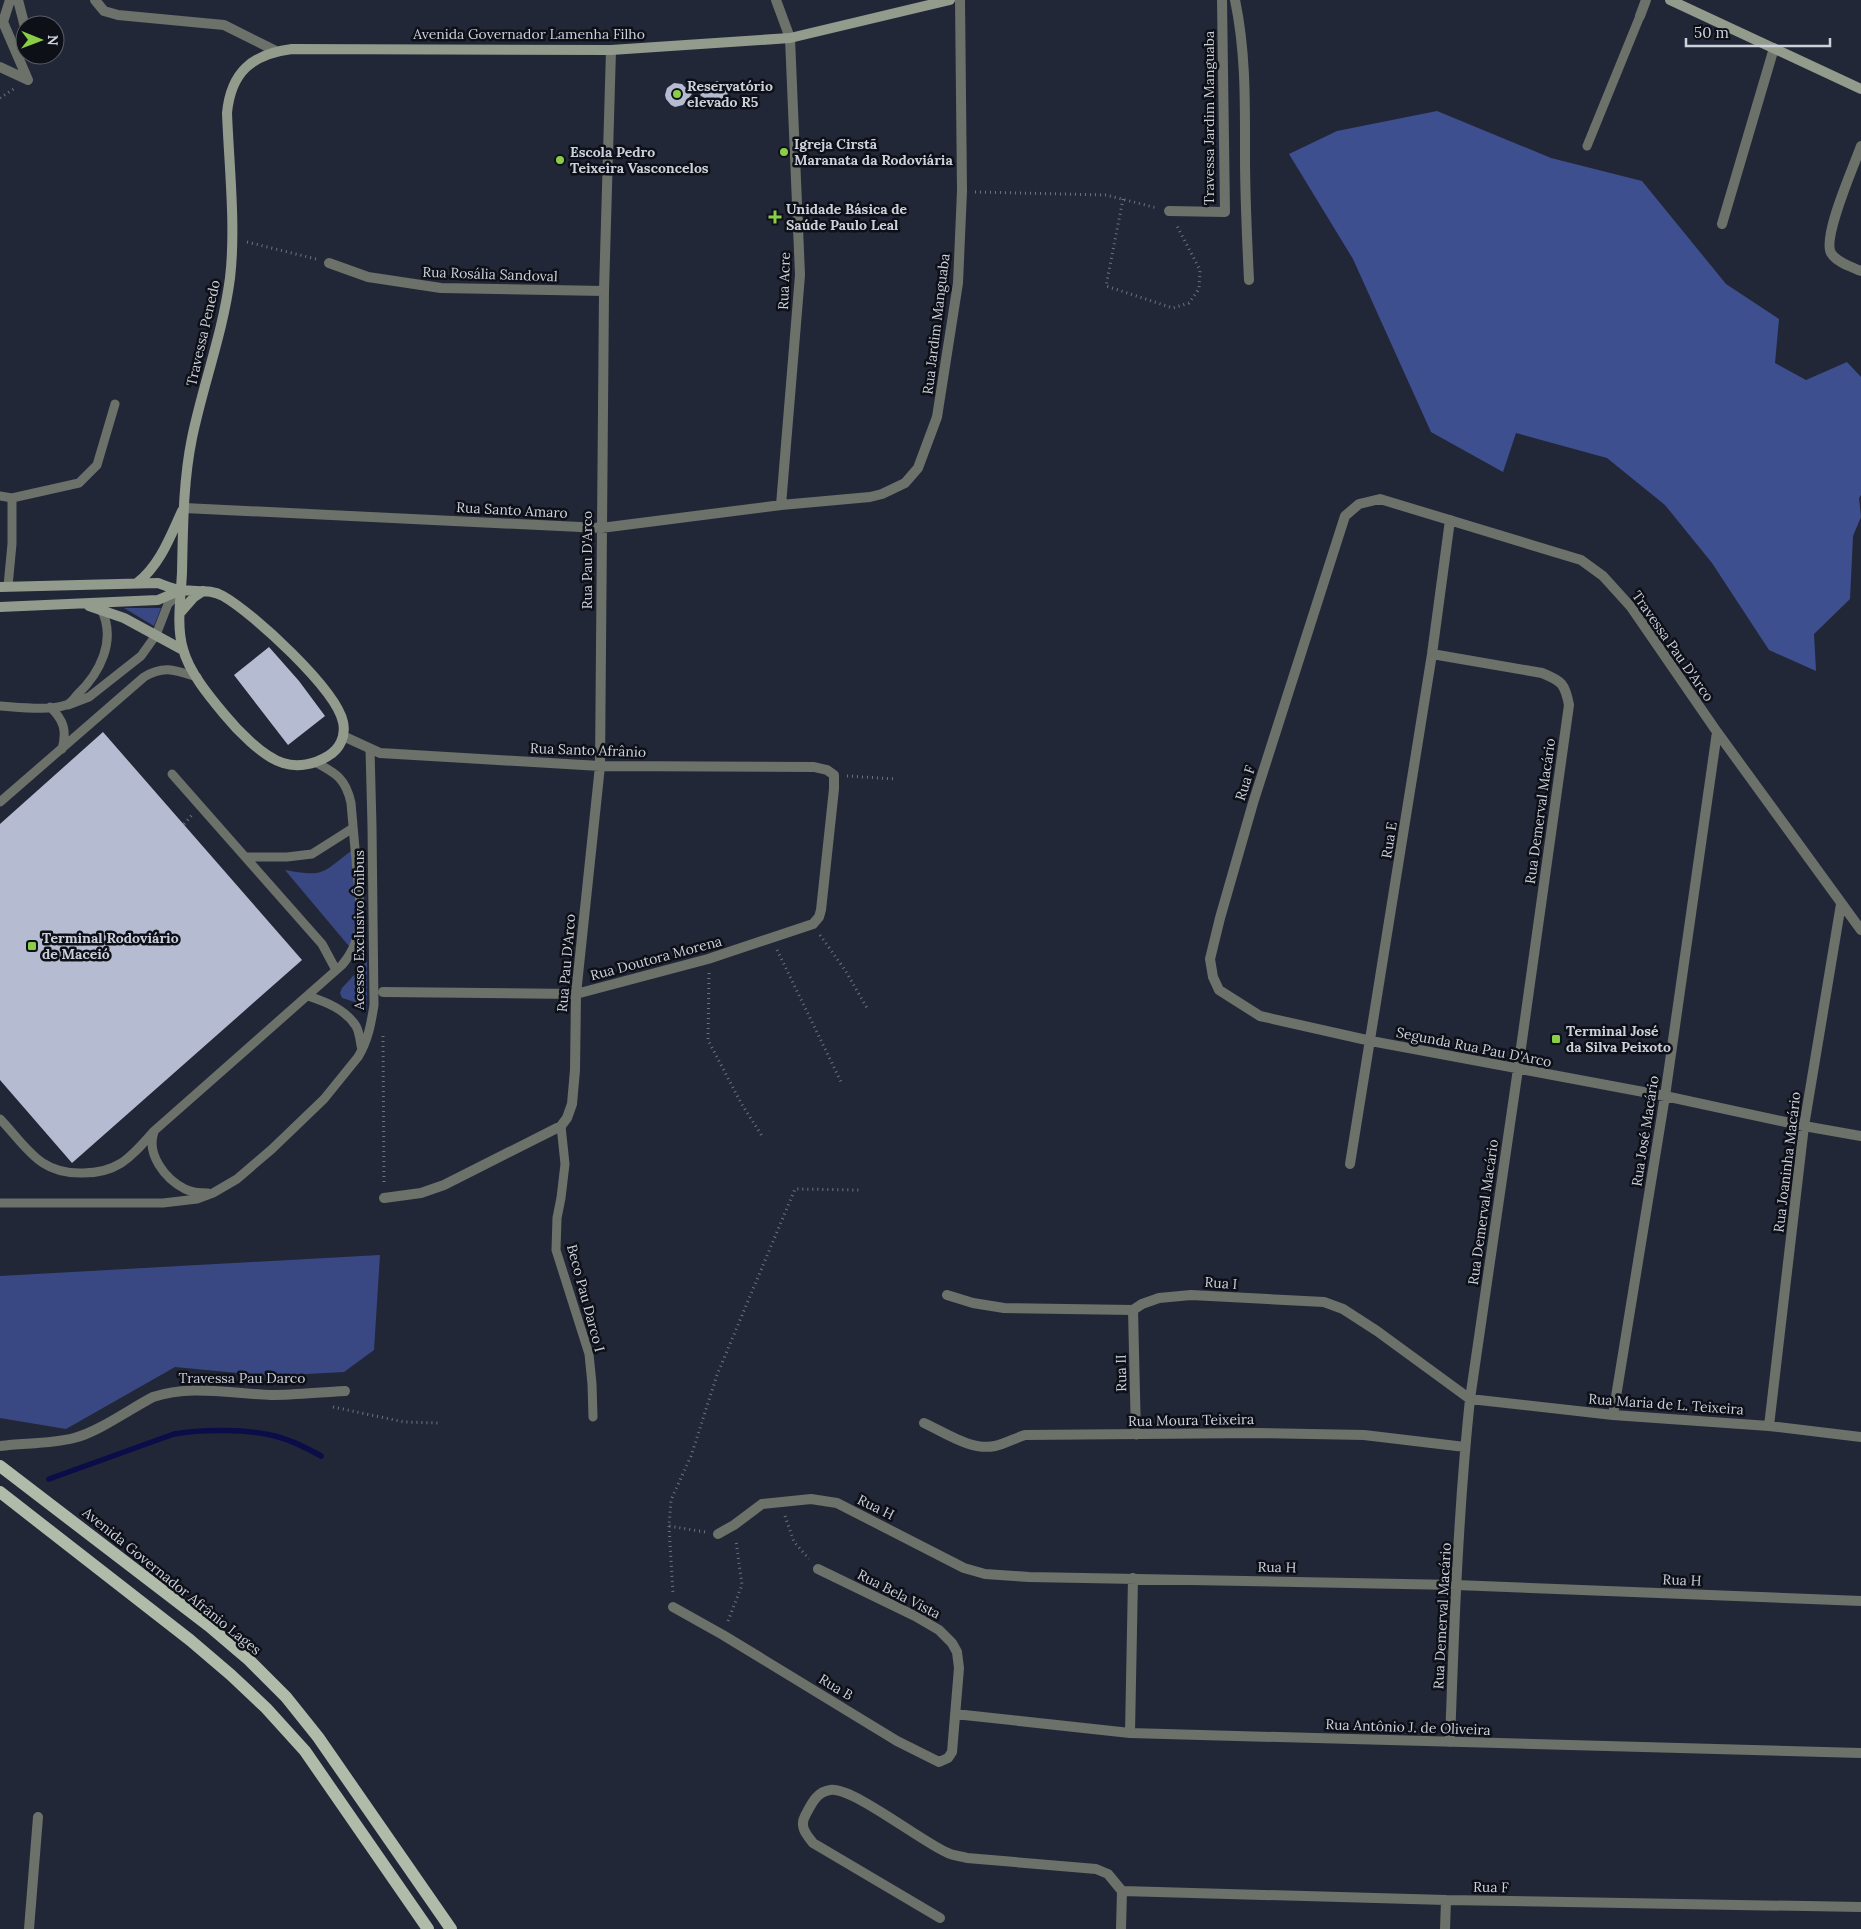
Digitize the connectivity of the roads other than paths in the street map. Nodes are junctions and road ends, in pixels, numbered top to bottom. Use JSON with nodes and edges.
{"nodes":[{"id":1,"x":10,"y":0,"type":"edge"},
{"id":2,"x":18,"y":0,"type":"edge"},
{"id":3,"x":95,"y":0,"type":"edge"},
{"id":4,"x":776,"y":0,"type":"edge"},
{"id":5,"x":950,"y":0,"type":"edge"},
{"id":6,"x":960,"y":0,"type":"edge"},
{"id":7,"x":1222,"y":0,"type":"edge"},
{"id":8,"x":1235,"y":0,"type":"edge"},
{"id":9,"x":1646,"y":0,"type":"edge"},
{"id":10,"x":1670,"y":0,"type":"edge"},
{"id":11,"x":104,"y":5,"type":"edge"},
{"id":12,"x":22,"y":15,"type":"edge"},
{"id":13,"x":1640,"y":16,"type":"joint"},
{"id":14,"x":790,"y":38,"type":"junction"},
{"id":15,"x":1774,"y":48,"type":"junction"},
{"id":16,"x":611,"y":50,"type":"junction"},
{"id":17,"x":276,"y":51,"type":"junction"},
{"id":18,"x":256,"y":59,"type":"joint"},
{"id":19,"x":0,"y":67,"type":"edge"},
{"id":20,"x":1861,"y":88,"type":"edge"},
{"id":21,"x":1587,"y":146,"type":"dead end"},
{"id":22,"x":1861,"y":146,"type":"edge"},
{"id":23,"x":1169,"y":210,"type":"road end"},
{"id":24,"x":1722,"y":224,"type":"dead end"},
{"id":25,"x":328,"y":262,"type":"road end"},
{"id":26,"x":1861,"y":271,"type":"edge"},
{"id":27,"x":1249,"y":280,"type":"dead end"},
{"id":28,"x":604,"y":291,"type":"junction"},
{"id":29,"x":115,"y":404,"type":"dead end"},
{"id":30,"x":918,"y":468,"type":"joint"},
{"id":31,"x":0,"y":496,"type":"edge"},
{"id":32,"x":12,"y":498,"type":"junction"},
{"id":33,"x":782,"y":506,"type":"junction"},
{"id":34,"x":184,"y":508,"type":"junction"},
{"id":35,"x":1450,"y":520,"type":"junction"},
{"id":36,"x":600,"y":528,"type":"junction"},
{"id":37,"x":1339,"y":540,"type":"joint"},
{"id":38,"x":137,"y":583,"type":"junction"},
{"id":39,"x":4,"y":587,"type":"edge"},
{"id":40,"x":181,"y":590,"type":"junction"},
{"id":41,"x":203,"y":591,"type":"junction"},
{"id":42,"x":78,"y":604,"type":"junction"},
{"id":43,"x":0,"y":607,"type":"edge"},
{"id":44,"x":101,"y":609,"type":"junction"},
{"id":45,"x":180,"y":614,"type":"junction"},
{"id":46,"x":156,"y":636,"type":"junction"},
{"id":47,"x":183,"y":650,"type":"junction"},
{"id":48,"x":1432,"y":654,"type":"junction"},
{"id":49,"x":197,"y":677,"type":"junction"},
{"id":50,"x":67,"y":705,"type":"junction"},
{"id":51,"x":0,"y":706,"type":"edge"},
{"id":52,"x":50,"y":707,"type":"junction"},
{"id":53,"x":1717,"y":732,"type":"junction"},
{"id":54,"x":344,"y":736,"type":"junction"},
{"id":55,"x":370,"y":749,"type":"junction"},
{"id":56,"x":62,"y":750,"type":"junction"},
{"id":57,"x":315,"y":762,"type":"junction"},
{"id":58,"x":600,"y":766,"type":"junction"},
{"id":59,"x":172,"y":774,"type":"dead end"},
{"id":60,"x":0,"y":802,"type":"edge"},
{"id":61,"x":353,"y":828,"type":"junction"},
{"id":62,"x":246,"y":857,"type":"junction"},
{"id":63,"x":1842,"y":904,"type":"junction"},
{"id":64,"x":813,"y":924,"type":"joint"},
{"id":65,"x":1861,"y":930,"type":"edge"},
{"id":66,"x":336,"y":970,"type":"junction"},
{"id":67,"x":383,"y":992,"type":"dead end"},
{"id":68,"x":576,"y":994,"type":"junction"},
{"id":69,"x":308,"y":996,"type":"junction"},
{"id":70,"x":1260,"y":1016,"type":"joint"},
{"id":71,"x":1371,"y":1041,"type":"junction"},
{"id":72,"x":362,"y":1050,"type":"junction"},
{"id":73,"x":1518,"y":1069,"type":"junction"},
{"id":74,"x":1665,"y":1096,"type":"junction"},
{"id":75,"x":0,"y":1119,"type":"edge"},
{"id":76,"x":562,"y":1126,"type":"junction"},
{"id":77,"x":1804,"y":1126,"type":"junction"},
{"id":78,"x":154,"y":1132,"type":"junction"},
{"id":79,"x":1861,"y":1136,"type":"edge"},
{"id":80,"x":1350,"y":1164,"type":"dead end"},
{"id":81,"x":213,"y":1194,"type":"junction"},
{"id":82,"x":384,"y":1198,"type":"dead end"},
{"id":83,"x":0,"y":1203,"type":"edge"},
{"id":84,"x":947,"y":1295,"type":"dead end"},
{"id":85,"x":1133,"y":1310,"type":"junction"},
{"id":86,"x":345,"y":1391,"type":"dead end"},
{"id":87,"x":1470,"y":1399,"type":"junction"},
{"id":88,"x":1613,"y":1415,"type":"junction"},
{"id":89,"x":593,"y":1417,"type":"dead end"},
{"id":90,"x":924,"y":1423,"type":"dead end"},
{"id":91,"x":1769,"y":1426,"type":"junction"},
{"id":92,"x":1136,"y":1435,"type":"junction"},
{"id":93,"x":1861,"y":1437,"type":"edge"},
{"id":94,"x":0,"y":1446,"type":"edge"},
{"id":95,"x":1464,"y":1447,"type":"junction"},
{"id":96,"x":0,"y":1466,"type":"edge"},
{"id":97,"x":0,"y":1492,"type":"edge"},
{"id":98,"x":718,"y":1534,"type":"road end"},
{"id":99,"x":818,"y":1569,"type":"road end"},
{"id":100,"x":1133,"y":1578,"type":"junction"},
{"id":101,"x":1456,"y":1584,"type":"junction"},
{"id":102,"x":1861,"y":1602,"type":"edge"},
{"id":103,"x":673,"y":1607,"type":"road end"},
{"id":104,"x":955,"y":1714,"type":"junction"},
{"id":105,"x":1130,"y":1733,"type":"junction"},
{"id":106,"x":1450,"y":1742,"type":"junction"},
{"id":107,"x":1861,"y":1753,"type":"edge"},
{"id":108,"x":38,"y":1817,"type":"dead end"},
{"id":109,"x":1122,"y":1892,"type":"junction"},
{"id":110,"x":1446,"y":1900,"type":"junction"},
{"id":111,"x":1861,"y":1907,"type":"edge"},
{"id":112,"x":940,"y":1918,"type":"dead end"},
{"id":113,"x":29,"y":1929,"type":"edge"},
{"id":114,"x":428,"y":1929,"type":"edge"},
{"id":115,"x":451,"y":1929,"type":"edge"},
{"id":116,"x":1121,"y":1929,"type":"edge"},
{"id":117,"x":1445,"y":1929,"type":"edge"}],
"edges":[{"from":1,"to":19,"type":"street"},
{"from":2,"to":12,"type":"street"},
{"from":3,"to":11,"type":"street"},
{"from":4,"to":14,"type":"street","name":"Rua Acre"},
{"from":5,"to":14,"type":"street","name":"Avenida Governador Lamenha Filho"},
{"from":6,"to":30,"type":"street","name":"Rua Jardim Manguaba"},
{"from":7,"to":23,"type":"street","name":"Travessa Jardim Manguaba"},
{"from":8,"to":27,"type":"street"},
{"from":9,"to":13,"type":"street"},
{"from":10,"to":15,"type":"street"},
{"from":11,"to":17,"type":"street"},
{"from":13,"to":21,"type":"lane"},
{"from":14,"to":16,"type":"street","name":"Avenida Governador Lamenha Filho"},
{"from":14,"to":33,"type":"street","name":"Rua Acre"},
{"from":15,"to":20,"type":"street"},
{"from":15,"to":24,"type":"street"},
{"from":16,"to":17,"type":"street","name":"Avenida Governador Lamenha Filho"},
{"from":16,"to":28,"type":"street","name":"Rua Pau D'Arco"},
{"from":17,"to":18,"type":"street","name":"Avenida Governador Lamenha Filho"},
{"from":18,"to":34,"type":"street","name":"Travessa Penedo"},
{"from":22,"to":26,"type":"street"},
{"from":25,"to":28,"type":"street","name":"Rua Rosália Sandoval"},
{"from":28,"to":36,"type":"street","name":"Rua Pau D'Arco"},
{"from":29,"to":32,"type":"lane"},
{"from":30,"to":33,"type":"street","name":"Rua Santo Amaro"},
{"from":31,"to":32,"type":"lane"},
{"from":32,"to":39,"type":"lane"},
{"from":33,"to":36,"type":"street","name":"Rua Santo Amaro"},
{"from":34,"to":36,"type":"street","name":"Rua Santo Amaro"},
{"from":34,"to":38,"type":"street"},
{"from":34,"to":40,"type":"street","name":"Travessa Penedo"},
{"from":35,"to":37,"type":"street","name":"Travessa Pau D'Arco"},
{"from":35,"to":48,"type":"street","name":"Rua E"},
{"from":35,"to":53,"type":"street","name":"Travessa Pau D'Arco"},
{"from":36,"to":58,"type":"street","name":"Rua Pau D'Arco"},
{"from":37,"to":70,"type":"street","name":"Rua F"},
{"from":38,"to":39,"type":"street"},
{"from":38,"to":40,"type":"street"},
{"from":40,"to":41,"type":"street"},
{"from":40,"to":42,"type":"street"},
{"from":40,"to":45,"type":"street","name":"Travessa Penedo"},
{"from":40,"to":46,"type":"lane"},
{"from":41,"to":45,"type":"street"},
{"from":41,"to":54,"type":"street"},
{"from":42,"to":43,"type":"street"},
{"from":42,"to":44,"type":"street"},
{"from":44,"to":46,"type":"street"},
{"from":44,"to":50,"type":"lane"},
{"from":45,"to":47,"type":"street","name":"Travessa Penedo"},
{"from":46,"to":47,"type":"street"},
{"from":46,"to":50,"type":"lane"},
{"from":47,"to":49,"type":"street"},
{"from":48,"to":71,"type":"street","name":"Rua E"},
{"from":48,"to":73,"type":"street","name":"Rua Demerval Macário"},
{"from":49,"to":56,"type":"lane"},
{"from":49,"to":57,"type":"street"},
{"from":50,"to":52,"type":"lane"},
{"from":51,"to":52,"type":"lane"},
{"from":52,"to":56,"type":"lane"},
{"from":53,"to":63,"type":"street","name":"Travessa Pau D'Arco"},
{"from":53,"to":74,"type":"street","name":"Rua José Macário"},
{"from":54,"to":55,"type":"street","name":"Rua Santo Afrânio"},
{"from":54,"to":57,"type":"street"},
{"from":55,"to":58,"type":"street","name":"Rua Santo Afrânio"},
{"from":55,"to":72,"type":"lane","name":"Acesso Exclusivo Ônibus"},
{"from":56,"to":60,"type":"lane"},
{"from":57,"to":61,"type":"lane","name":"Acesso Exclusivo Ônibus"},
{"from":58,"to":64,"type":"street","name":"Rua Santo Afrânio"},
{"from":58,"to":68,"type":"street","name":"Rua Pau D'Arco"},
{"from":59,"to":62,"type":"lane","name":"Acesso Exclusivo Ônibus"},
{"from":61,"to":62,"type":"lane","name":"Acesso Exclusivo Ônibus"},
{"from":61,"to":66,"type":"lane","name":"Acesso Exclusivo Ônibus"},
{"from":62,"to":66,"type":"lane","name":"Acesso Exclusivo Ônibus"},
{"from":63,"to":65,"type":"street","name":"Travessa Pau D'Arco"},
{"from":63,"to":77,"type":"street","name":"Rua Joaninha Macário"},
{"from":64,"to":68,"type":"street","name":"Rua Doutora Morena"},
{"from":66,"to":69,"type":"lane","name":"Acesso Exclusivo Ônibus"},
{"from":67,"to":68,"type":"street","name":"Rua Doutora Morena"},
{"from":68,"to":76,"type":"street","name":"Rua Pau D'Arco"},
{"from":69,"to":72,"type":"lane"},
{"from":69,"to":78,"type":"lane","name":"Acesso Exclusivo Ônibus"},
{"from":70,"to":71,"type":"street","name":"Segunda Rua Pau D'Arco"},
{"from":71,"to":73,"type":"street","name":"Segunda Rua Pau D'Arco"},
{"from":71,"to":80,"type":"street","name":"Rua E"},
{"from":72,"to":81,"type":"lane","name":"Acesso Exclusivo Ônibus"},
{"from":73,"to":74,"type":"street","name":"Segunda Rua Pau D'Arco"},
{"from":73,"to":87,"type":"street","name":"Rua Demerval Macário"},
{"from":74,"to":77,"type":"street","name":"Segunda Rua Pau D'Arco"},
{"from":74,"to":88,"type":"street","name":"Rua José Macário"},
{"from":75,"to":78,"type":"lane","name":"Acesso Exclusivo Ônibus"},
{"from":76,"to":82,"type":"street"},
{"from":76,"to":89,"type":"lane","name":"Beco Pau Darco I"},
{"from":77,"to":79,"type":"street","name":"Segunda Rua Pau D'Arco"},
{"from":77,"to":91,"type":"street","name":"Rua Joaninha Macário"},
{"from":78,"to":81,"type":"lane"},
{"from":81,"to":83,"type":"lane","name":"Acesso Exclusivo Ônibus"},
{"from":84,"to":85,"type":"street","name":"Rua I"},
{"from":85,"to":87,"type":"street","name":"Rua I"},
{"from":85,"to":92,"type":"street","name":"Rua II"},
{"from":86,"to":94,"type":"street","name":"Travessa Pau Darco"},
{"from":87,"to":88,"type":"street","name":"Rua Maria de L. Teixeira"},
{"from":87,"to":95,"type":"street","name":"Rua Demerval Macário"},
{"from":88,"to":91,"type":"street","name":"Rua Maria de L. Teixeira"},
{"from":90,"to":92,"type":"street","name":"Rua Moura Teixeira"},
{"from":91,"to":93,"type":"street","name":"Rua Maria de L. Teixeira"},
{"from":92,"to":95,"type":"street","name":"Rua Moura Teixeira"},
{"from":95,"to":101,"type":"street","name":"Rua Demerval Macário"},
{"from":96,"to":115,"type":"main road","name":"Avenida Governador Afrânio Lages"},
{"from":97,"to":114,"type":"main road"},
{"from":98,"to":100,"type":"street","name":"Rua H"},
{"from":99,"to":104,"type":"street","name":"Rua Bela Vista"},
{"from":100,"to":101,"type":"street","name":"Rua H"},
{"from":100,"to":105,"type":"street"},
{"from":101,"to":102,"type":"street","name":"Rua H"},
{"from":101,"to":106,"type":"street","name":"Rua Demerval Macário"},
{"from":103,"to":104,"type":"street","name":"Rua B"},
{"from":104,"to":105,"type":"street","name":"Rua Antônio J. de Oliveira"},
{"from":105,"to":106,"type":"street","name":"Rua Antônio J. de Oliveira"},
{"from":106,"to":107,"type":"street","name":"Rua Antônio J. de Oliveira"},
{"from":108,"to":113,"type":"street"},
{"from":109,"to":110,"type":"street","name":"Rua F"},
{"from":109,"to":112,"type":"street"},
{"from":109,"to":116,"type":"street"},
{"from":110,"to":111,"type":"street","name":"Rua F"},
{"from":110,"to":117,"type":"street"}]}
